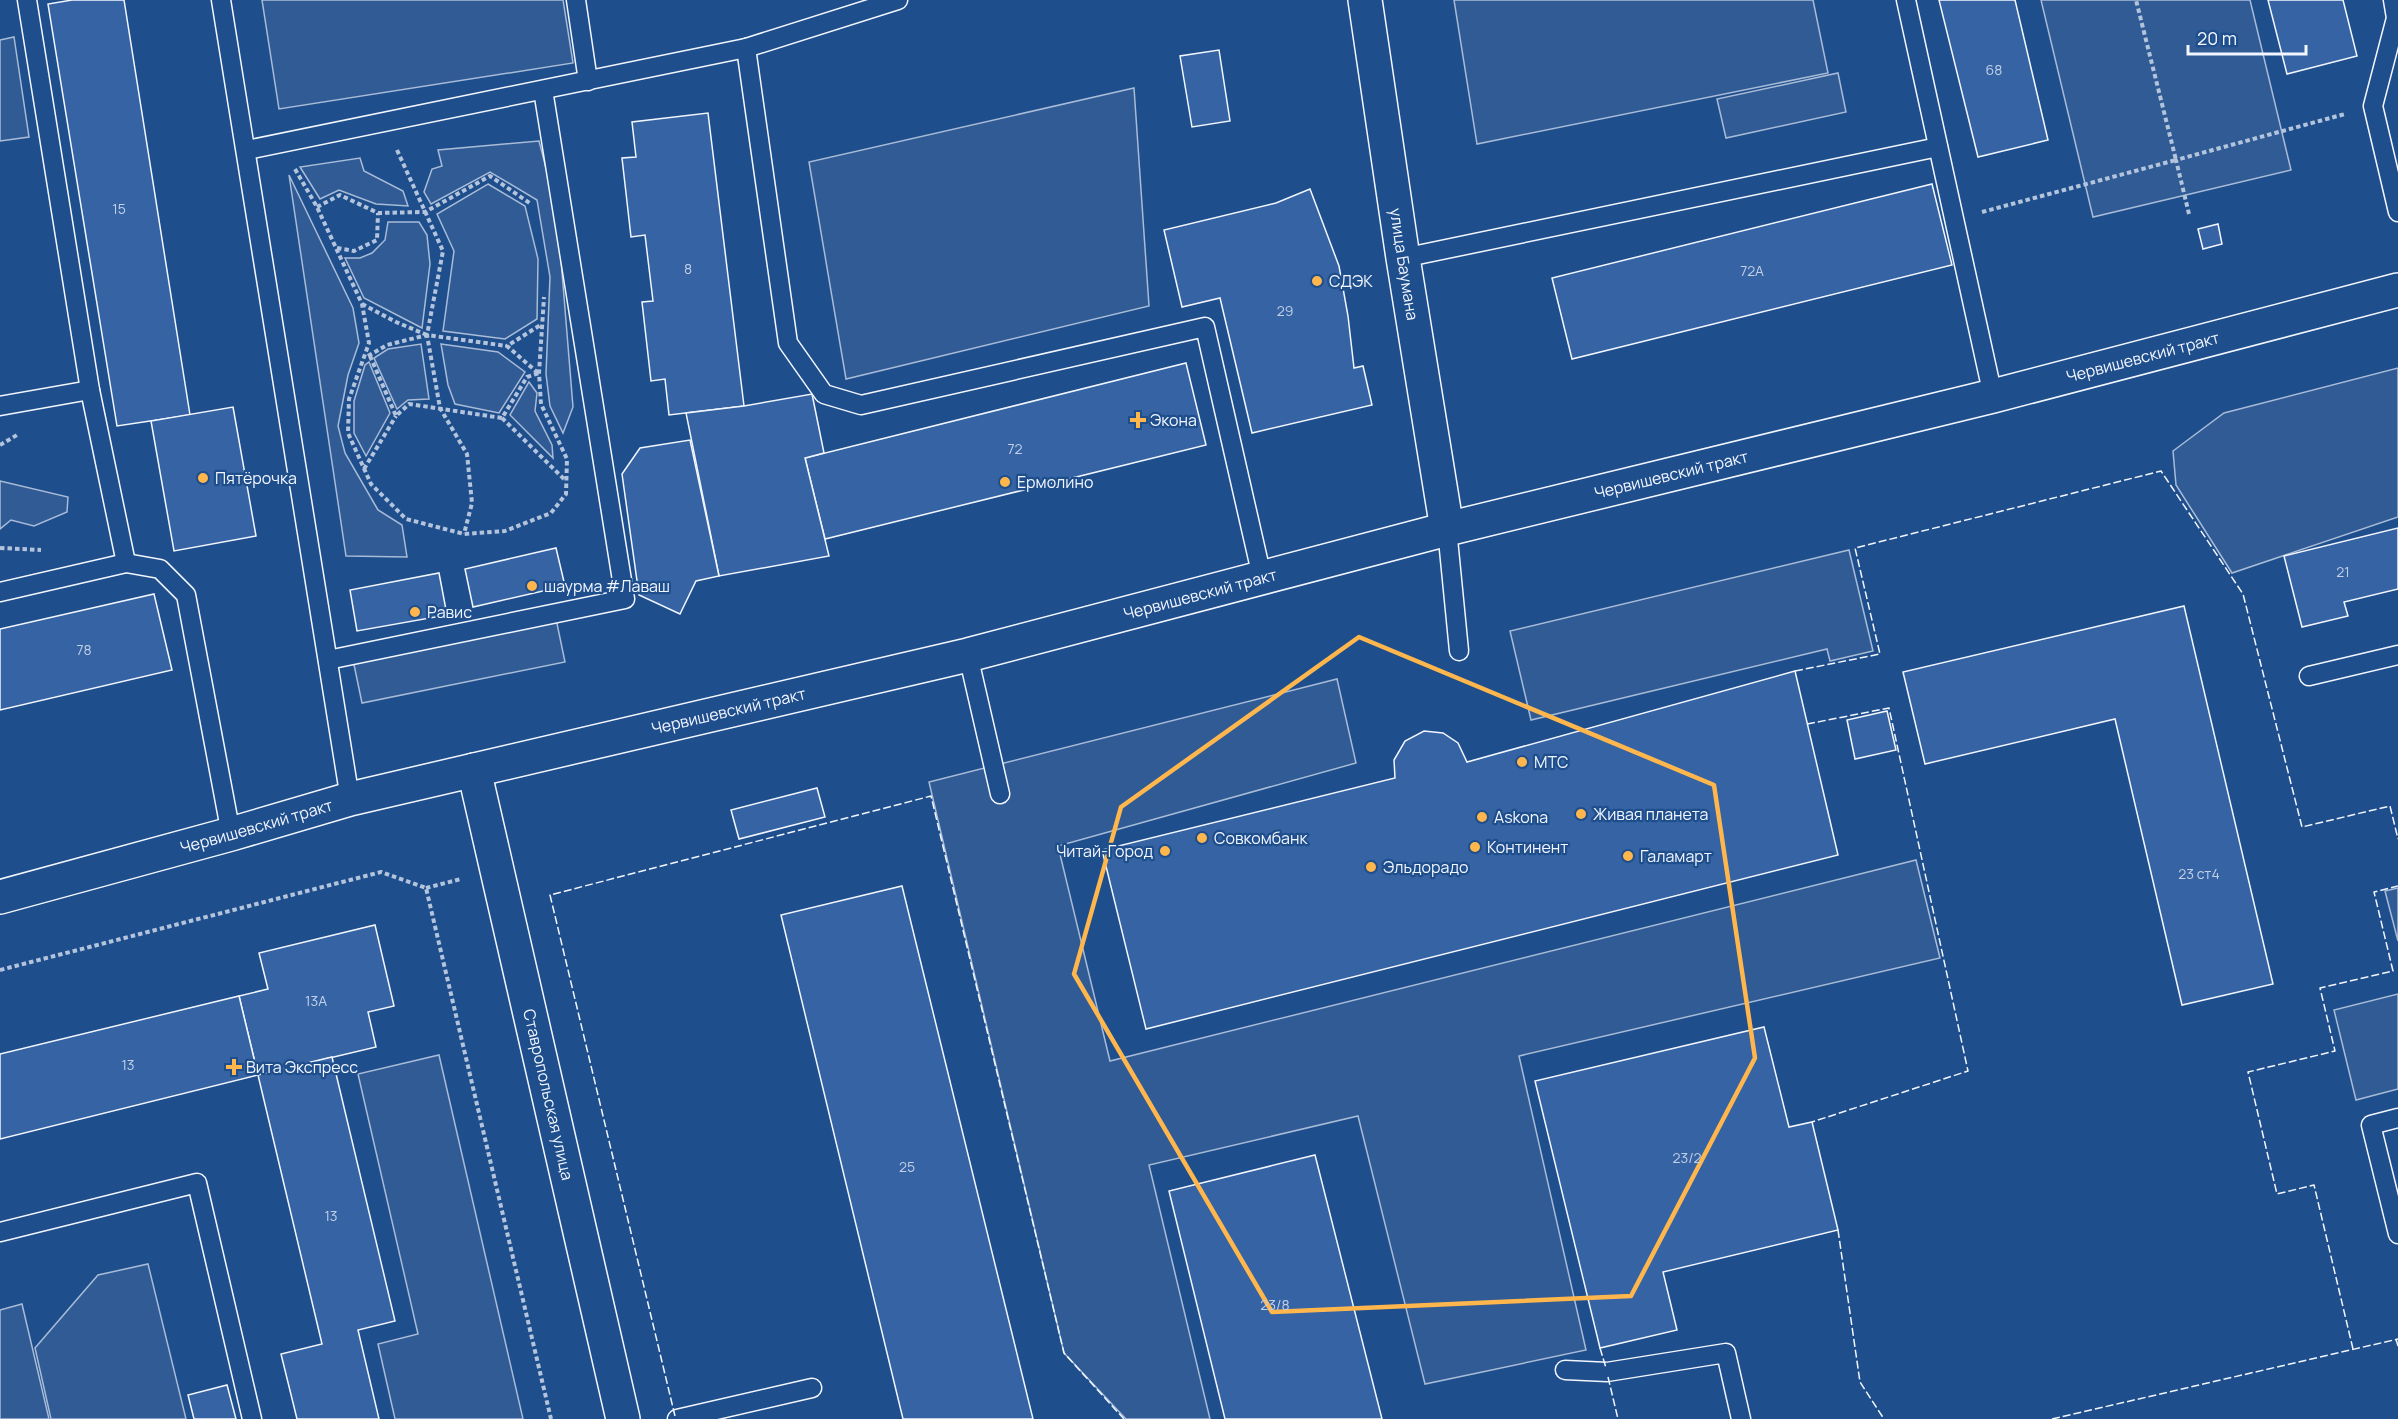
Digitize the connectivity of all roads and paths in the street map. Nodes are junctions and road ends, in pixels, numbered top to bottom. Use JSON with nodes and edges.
{"nodes":[{"id":1,"x":27,"y":0,"type":"edge"},
{"id":2,"x":221,"y":0,"type":"edge"},
{"id":3,"x":576,"y":0,"type":"edge"},
{"id":4,"x":898,"y":0,"type":"edge"},
{"id":5,"x":1365,"y":0,"type":"edge"},
{"id":6,"x":1906,"y":0,"type":"edge"},
{"id":7,"x":2136,"y":0,"type":"edge"},
{"id":8,"x":2396,"y":12,"type":"edge"},
{"id":9,"x":746,"y":48,"type":"junction"},
{"id":10,"x":588,"y":81,"type":"junction"},
{"id":11,"x":543,"y":90,"type":"junction"},
{"id":12,"x":2373,"y":106,"type":"junction"},
{"id":13,"x":385,"y":122,"type":"junction"},
{"id":14,"x":280,"y":144,"type":"junction"},
{"id":15,"x":1938,"y":147,"type":"junction"},
{"id":16,"x":247,"y":150,"type":"junction"},
{"id":17,"x":2176,"y":160,"type":"junction"},
{"id":18,"x":532,"y":205,"type":"dead end"},
{"id":19,"x":317,"y":207,"type":"junction"},
{"id":20,"x":425,"y":212,"type":"junction"},
{"id":21,"x":378,"y":213,"type":"junction"},
{"id":22,"x":2398,"y":213,"type":"edge"},
{"id":23,"x":2189,"y":214,"type":"dead end"},
{"id":24,"x":1954,"y":220,"type":"junction"},
{"id":25,"x":336,"y":248,"type":"junction"},
{"id":26,"x":1403,"y":258,"type":"junction"},
{"id":27,"x":2398,"y":290,"type":"edge"},
{"id":28,"x":544,"y":294,"type":"dead end"},
{"id":29,"x":362,"y":303,"type":"junction"},
{"id":30,"x":542,"y":324,"type":"junction"},
{"id":31,"x":428,"y":336,"type":"junction"},
{"id":32,"x":507,"y":346,"type":"junction"},
{"id":33,"x":370,"y":356,"type":"junction"},
{"id":34,"x":364,"y":359,"type":"junction"},
{"id":35,"x":539,"y":373,"type":"junction"},
{"id":36,"x":90,"y":390,"type":"junction"},
{"id":37,"x":1993,"y":396,"type":"junction"},
{"id":38,"x":0,"y":406,"type":"edge"},
{"id":39,"x":440,"y":408,"type":"junction"},
{"id":40,"x":396,"y":416,"type":"junction"},
{"id":41,"x":502,"y":418,"type":"junction"},
{"id":42,"x":364,"y":469,"type":"junction"},
{"id":43,"x":566,"y":481,"type":"junction"},
{"id":44,"x":1447,"y":529,"type":"junction"},
{"id":45,"x":464,"y":534,"type":"junction"},
{"id":46,"x":126,"y":563,"type":"junction"},
{"id":47,"x":1262,"y":577,"type":"junction"},
{"id":48,"x":0,"y":592,"type":"edge"},
{"id":49,"x":1460,"y":651,"type":"dead end"},
{"id":50,"x":968,"y":655,"type":"junction"},
{"id":51,"x":2398,"y":655,"type":"edge"},
{"id":52,"x":328,"y":660,"type":"junction"},
{"id":53,"x":2309,"y":676,"type":"dead end"},
{"id":54,"x":474,"y":770,"type":"junction"},
{"id":55,"x":1000,"y":794,"type":"dead end"},
{"id":56,"x":350,"y":799,"type":"junction"},
{"id":57,"x":231,"y":834,"type":"junction"},
{"id":58,"x":0,"y":897,"type":"edge"},
{"id":59,"x":0,"y":970,"type":"edge"},
{"id":60,"x":2398,"y":1118,"type":"edge"},
{"id":61,"x":0,"y":1232,"type":"edge"},
{"id":62,"x":2398,"y":1234,"type":"edge"},
{"id":63,"x":1565,"y":1370,"type":"dead end"},
{"id":64,"x":812,"y":1388,"type":"dead end"},
{"id":65,"x":252,"y":1419,"type":"edge"},
{"id":66,"x":551,"y":1419,"type":"edge"},
{"id":67,"x":623,"y":1419,"type":"edge"},
{"id":68,"x":677,"y":1419,"type":"edge"},
{"id":69,"x":1741,"y":1419,"type":"edge"}],
"edges":[{"from":1,"to":36,"type":"lane"},
{"from":2,"to":16,"type":"lane"},
{"from":3,"to":10,"type":"lane"},
{"from":4,"to":9,"type":"lane"},
{"from":5,"to":26,"type":"main road","name":"улица Баумана"},
{"from":6,"to":15,"type":"lane"},
{"from":7,"to":17,"type":"path"},
{"from":8,"to":12,"type":"lane"},
{"from":9,"to":10,"type":"lane"},
{"from":9,"to":47,"type":"lane"},
{"from":10,"to":11,"type":"lane"},
{"from":11,"to":13,"type":"lane"},
{"from":11,"to":52,"type":"lane"},
{"from":12,"to":17,"type":"path"},
{"from":12,"to":22,"type":"lane"},
{"from":13,"to":14,"type":"lane"},
{"from":13,"to":20,"type":"path"},
{"from":14,"to":16,"type":"lane"},
{"from":14,"to":19,"type":"path"},
{"from":15,"to":24,"type":"lane"},
{"from":15,"to":26,"type":"lane"},
{"from":16,"to":52,"type":"lane"},
{"from":17,"to":23,"type":"path"},
{"from":17,"to":24,"type":"path"},
{"from":18,"to":20,"type":"path"},
{"from":19,"to":21,"type":"path"},
{"from":19,"to":25,"type":"path"},
{"from":20,"to":21,"type":"path"},
{"from":20,"to":31,"type":"path"},
{"from":21,"to":25,"type":"path"},
{"from":24,"to":37,"type":"lane"},
{"from":25,"to":29,"type":"path"},
{"from":26,"to":44,"type":"main road","name":"улица Баумана"},
{"from":27,"to":37,"type":"main road","name":"Червишевский тракт"},
{"from":28,"to":30,"type":"path"},
{"from":29,"to":31,"type":"path"},
{"from":29,"to":34,"type":"path"},
{"from":30,"to":32,"type":"path"},
{"from":30,"to":35,"type":"path"},
{"from":31,"to":32,"type":"path"},
{"from":31,"to":33,"type":"path"},
{"from":31,"to":39,"type":"path"},
{"from":32,"to":35,"type":"path"},
{"from":33,"to":34,"type":"path"},
{"from":33,"to":40,"type":"path"},
{"from":34,"to":42,"type":"path"},
{"from":35,"to":41,"type":"path"},
{"from":35,"to":43,"type":"path"},
{"from":36,"to":38,"type":"lane"},
{"from":36,"to":46,"type":"lane"},
{"from":37,"to":44,"type":"main road","name":"Червишевский тракт"},
{"from":39,"to":40,"type":"path"},
{"from":39,"to":41,"type":"path"},
{"from":39,"to":45,"type":"path"},
{"from":40,"to":42,"type":"path"},
{"from":41,"to":43,"type":"path"},
{"from":42,"to":45,"type":"path"},
{"from":43,"to":45,"type":"path"},
{"from":44,"to":47,"type":"main road","name":"Червишевский тракт"},
{"from":44,"to":49,"type":"lane"},
{"from":46,"to":48,"type":"lane"},
{"from":46,"to":57,"type":"lane"},
{"from":47,"to":50,"type":"main road","name":"Червишевский тракт"},
{"from":50,"to":54,"type":"main road","name":"Червишевский тракт"},
{"from":50,"to":55,"type":"lane"},
{"from":51,"to":53,"type":"lane"},
{"from":52,"to":56,"type":"lane"},
{"from":54,"to":56,"type":"main road","name":"Червишевский тракт"},
{"from":54,"to":67,"type":"main road","name":"Ставропольская улица"},
{"from":56,"to":57,"type":"main road","name":"Червишевский тракт"},
{"from":57,"to":58,"type":"main road","name":"Червишевский тракт"},
{"from":59,"to":66,"type":"path"},
{"from":60,"to":62,"type":"lane"},
{"from":61,"to":65,"type":"lane"},
{"from":63,"to":69,"type":"lane"},
{"from":64,"to":68,"type":"lane"}]}
